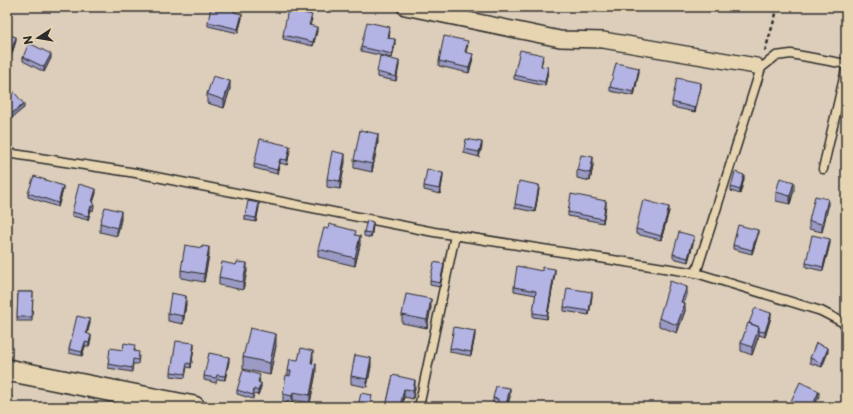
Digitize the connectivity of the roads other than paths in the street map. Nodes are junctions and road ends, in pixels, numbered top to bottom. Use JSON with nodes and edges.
{"nodes":[{"id":1,"x":405,"y":7,"type":"edge"},
{"id":2,"x":846,"y":64,"type":"edge"},
{"id":3,"x":758,"y":67,"type":"junction"},
{"id":4,"x":846,"y":69,"type":"edge"},
{"id":5,"x":7,"y":153,"type":"edge"},
{"id":6,"x":823,"y":169,"type":"dead end"},
{"id":7,"x":455,"y":235,"type":"junction"},
{"id":8,"x":696,"y":273,"type":"junction"},
{"id":9,"x":846,"y":324,"type":"edge"},
{"id":10,"x":7,"y":370,"type":"edge"},
{"id":11,"x":846,"y":404,"type":"edge"},
{"id":12,"x":194,"y":407,"type":"edge"},
{"id":13,"x":419,"y":407,"type":"edge"},
{"id":14,"x":844,"y":407,"type":"edge"}],
"edges":[{"from":1,"to":3,"type":"street"},
{"from":2,"to":3,"type":"lane"},
{"from":3,"to":8,"type":"lane"},
{"from":4,"to":6,"type":"lane"},
{"from":5,"to":7,"type":"lane"},
{"from":7,"to":8,"type":"lane"},
{"from":7,"to":13,"type":"lane"},
{"from":8,"to":9,"type":"lane"},
{"from":10,"to":12,"type":"street"},
{"from":11,"to":14,"type":"lane"}]}
